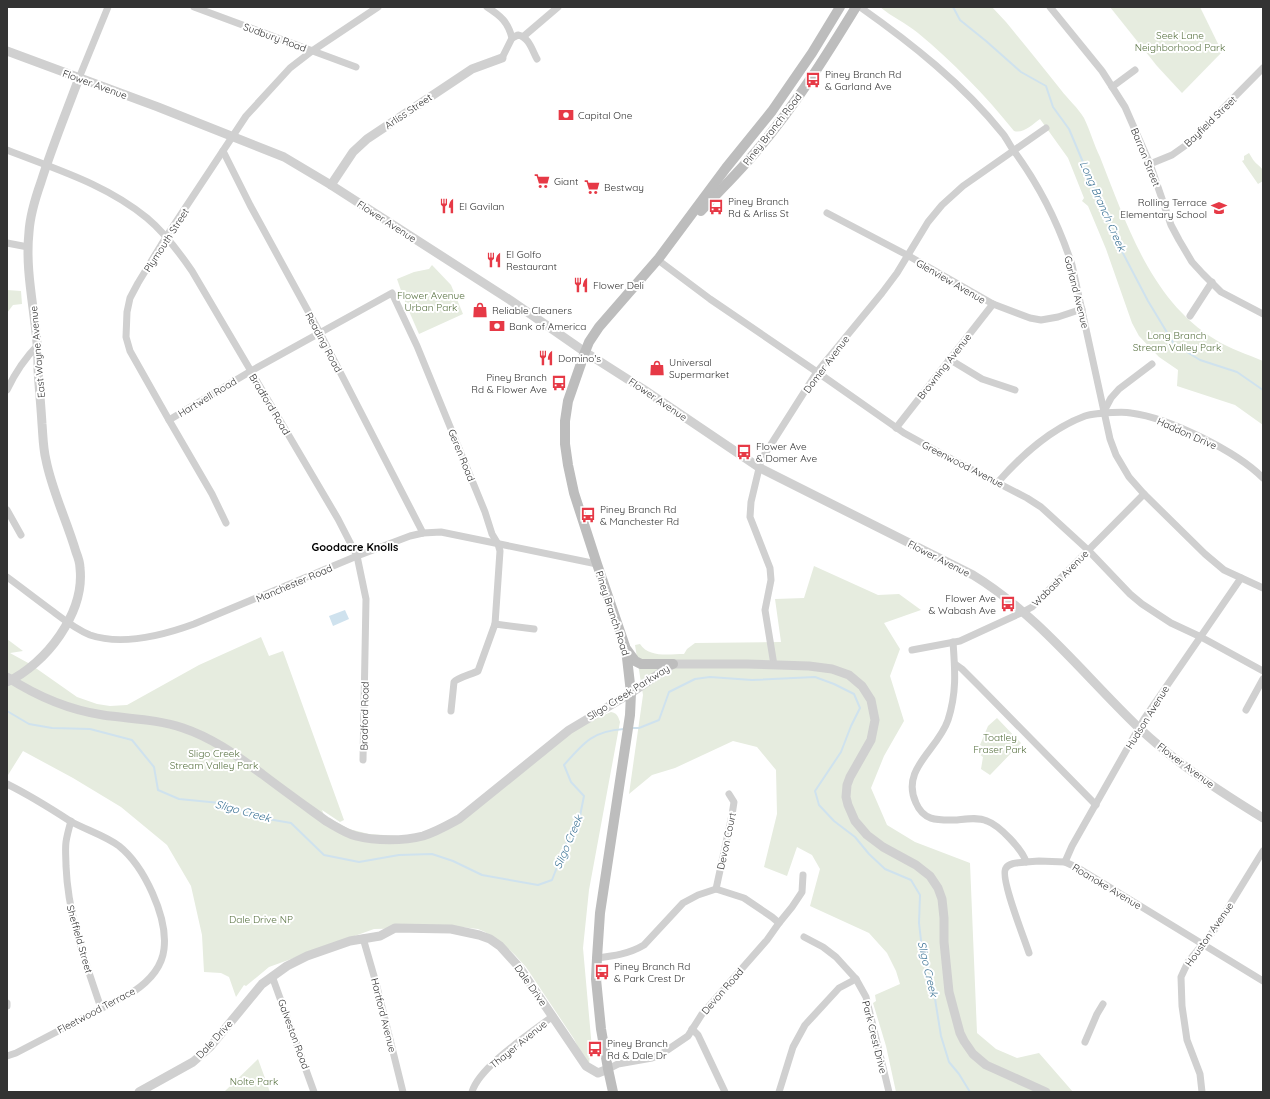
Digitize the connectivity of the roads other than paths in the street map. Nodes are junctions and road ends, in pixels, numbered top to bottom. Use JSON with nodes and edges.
{"nodes":[{"id":1,"x":108,"y":7,"type":"edge"},
{"id":2,"x":194,"y":7,"type":"edge"},
{"id":3,"x":378,"y":7,"type":"edge"},
{"id":4,"x":487,"y":7,"type":"edge"},
{"id":5,"x":558,"y":7,"type":"edge"},
{"id":6,"x":840,"y":7,"type":"edge"},
{"id":7,"x":856,"y":7,"type":"edge"},
{"id":8,"x":860,"y":7,"type":"edge"},
{"id":9,"x":1050,"y":7,"type":"edge"},
{"id":10,"x":524,"y":36,"type":"junction"},
{"id":11,"x":512,"y":38,"type":"junction"},
{"id":12,"x":7,"y":51,"type":"edge"},
{"id":13,"x":312,"y":51,"type":"junction"},
{"id":14,"x":502,"y":58,"type":"joint"},
{"id":15,"x":537,"y":59,"type":"dead end"},
{"id":16,"x":356,"y":67,"type":"dead end"},
{"id":17,"x":1263,"y":68,"type":"edge"},
{"id":18,"x":1135,"y":70,"type":"dead end"},
{"id":19,"x":1260,"y":76,"type":"edge"},
{"id":20,"x":79,"y":78,"type":"junction"},
{"id":21,"x":1112,"y":87,"type":"junction"},
{"id":22,"x":1046,"y":128,"type":"dead end"},
{"id":23,"x":232,"y":137,"type":"junction"},
{"id":24,"x":7,"y":150,"type":"edge"},
{"id":25,"x":1014,"y":150,"type":"junction"},
{"id":26,"x":223,"y":151,"type":"junction"},
{"id":27,"x":1150,"y":164,"type":"junction"},
{"id":28,"x":46,"y":165,"type":"junction"},
{"id":29,"x":726,"y":168,"type":"junction"},
{"id":30,"x":735,"y":175,"type":"junction"},
{"id":31,"x":332,"y":185,"type":"junction"},
{"id":32,"x":827,"y":213,"type":"dead end"},
{"id":33,"x":166,"y":238,"type":"junction"},
{"id":34,"x":673,"y":240,"type":"junction"},
{"id":35,"x":7,"y":243,"type":"edge"},
{"id":36,"x":28,"y":247,"type":"junction"},
{"id":37,"x":907,"y":255,"type":"junction"},
{"id":38,"x":658,"y":260,"type":"junction"},
{"id":39,"x":1212,"y":282,"type":"junction"},
{"id":40,"x":392,"y":293,"type":"joint"},
{"id":41,"x":993,"y":304,"type":"junction"},
{"id":42,"x":1082,"y":309,"type":"junction"},
{"id":43,"x":1263,"y":314,"type":"edge"},
{"id":44,"x":1190,"y":316,"type":"dead end"},
{"id":45,"x":320,"y":332,"type":"junction"},
{"id":46,"x":38,"y":345,"type":"junction"},
{"id":47,"x":585,"y":352,"type":"junction"},
{"id":48,"x":949,"y":359,"type":"junction"},
{"id":49,"x":1152,"y":364,"type":"dead end"},
{"id":50,"x":251,"y":371,"type":"junction"},
{"id":51,"x":817,"y":372,"type":"junction"},
{"id":52,"x":7,"y":390,"type":"edge"},
{"id":53,"x":1015,"y":390,"type":"dead end"},
{"id":54,"x":1103,"y":413,"type":"junction"},
{"id":55,"x":169,"y":420,"type":"junction"},
{"id":56,"x":896,"y":428,"type":"junction"},
{"id":57,"x":760,"y":468,"type":"junction"},
{"id":58,"x":1263,"y":478,"type":"edge"},
{"id":59,"x":998,"y":482,"type":"junction"},
{"id":60,"x":1144,"y":494,"type":"junction"},
{"id":61,"x":7,"y":510,"type":"edge"},
{"id":62,"x":226,"y":523,"type":"dead end"},
{"id":63,"x":423,"y":533,"type":"junction"},
{"id":64,"x":21,"y":535,"type":"dead end"},
{"id":65,"x":498,"y":544,"type":"junction"},
{"id":66,"x":1088,"y":550,"type":"junction"},
{"id":67,"x":357,"y":556,"type":"junction"},
{"id":68,"x":597,"y":564,"type":"junction"},
{"id":69,"x":7,"y":577,"type":"edge"},
{"id":70,"x":1241,"y":578,"type":"junction"},
{"id":71,"x":1263,"y":588,"type":"edge"},
{"id":72,"x":1023,"y":612,"type":"junction"},
{"id":73,"x":68,"y":623,"type":"junction"},
{"id":74,"x":495,"y":624,"type":"junction"},
{"id":75,"x":534,"y":629,"type":"dead end"},
{"id":76,"x":1201,"y":637,"type":"junction"},
{"id":77,"x":953,"y":642,"type":"junction"},
{"id":78,"x":626,"y":649,"type":"junction"},
{"id":79,"x":912,"y":650,"type":"dead end"},
{"id":80,"x":673,"y":664,"type":"junction"},
{"id":81,"x":955,"y":664,"type":"junction"},
{"id":82,"x":774,"y":665,"type":"junction"},
{"id":83,"x":1263,"y":671,"type":"edge"},
{"id":84,"x":8,"y":680,"type":"edge"},
{"id":85,"x":1263,"y":680,"type":"edge"},
{"id":86,"x":631,"y":693,"type":"junction"},
{"id":87,"x":1246,"y":710,"type":"dead end"},
{"id":88,"x":451,"y":711,"type":"dead end"},
{"id":89,"x":1139,"y":727,"type":"junction"},
{"id":90,"x":363,"y":760,"type":"dead end"},
{"id":91,"x":7,"y":784,"type":"edge"},
{"id":92,"x":729,"y":794,"type":"dead end"},
{"id":93,"x":1096,"y":805,"type":"junction"},
{"id":94,"x":1263,"y":818,"type":"edge"},
{"id":95,"x":71,"y":821,"type":"junction"},
{"id":96,"x":1263,"y":851,"type":"edge"},
{"id":97,"x":1026,"y":862,"type":"junction"},
{"id":98,"x":1065,"y":862,"type":"junction"},
{"id":99,"x":803,"y":875,"type":"dead end"},
{"id":100,"x":716,"y":889,"type":"junction"},
{"id":101,"x":778,"y":923,"type":"junction"},
{"id":102,"x":804,"y":937,"type":"dead end"},
{"id":103,"x":365,"y":938,"type":"junction"},
{"id":104,"x":1202,"y":944,"type":"junction"},
{"id":105,"x":1029,"y":953,"type":"dead end"},
{"id":106,"x":597,"y":958,"type":"junction"},
{"id":107,"x":272,"y":976,"type":"junction"},
{"id":108,"x":856,"y":979,"type":"junction"},
{"id":109,"x":1263,"y":981,"type":"edge"},
{"id":110,"x":7,"y":1003,"type":"edge"},
{"id":111,"x":1103,"y":1004,"type":"dead end"},
{"id":112,"x":7,"y":1006,"type":"edge"},
{"id":113,"x":101,"y":1008,"type":"junction"},
{"id":114,"x":553,"y":1016,"type":"junction"},
{"id":115,"x":692,"y":1029,"type":"junction"},
{"id":116,"x":1085,"y":1042,"type":"dead end"},
{"id":117,"x":7,"y":1056,"type":"edge"},
{"id":118,"x":608,"y":1069,"type":"junction"},
{"id":119,"x":139,"y":1092,"type":"edge"},
{"id":120,"x":314,"y":1092,"type":"edge"},
{"id":121,"x":403,"y":1092,"type":"edge"},
{"id":122,"x":472,"y":1092,"type":"edge"},
{"id":123,"x":613,"y":1092,"type":"edge"},
{"id":124,"x":725,"y":1092,"type":"edge"},
{"id":125,"x":779,"y":1092,"type":"edge"},
{"id":126,"x":889,"y":1092,"type":"edge"},
{"id":127,"x":1046,"y":1092,"type":"edge"},
{"id":128,"x":1202,"y":1092,"type":"edge"}],
"edges":[{"from":1,"to":20,"type":"street","name":"East Wayne Avenue"},
{"from":2,"to":13,"type":"street","name":"Sudbury Road"},
{"from":3,"to":13,"type":"street","name":"Plymouth Street"},
{"from":4,"to":11,"type":"street"},
{"from":5,"to":10,"type":"street"},
{"from":6,"to":29,"type":"main road","name":"Piney Branch Road"},
{"from":7,"to":30,"type":"main road","name":"Piney Branch Road"},
{"from":8,"to":25,"type":"street","name":"Garland Avenue"},
{"from":9,"to":21,"type":"street","name":"Barron Street"},
{"from":10,"to":11,"type":"street"},
{"from":10,"to":15,"type":"street"},
{"from":11,"to":14,"type":"street"},
{"from":12,"to":20,"type":"street","name":"Flower Avenue"},
{"from":13,"to":16,"type":"street","name":"Sudbury Road"},
{"from":13,"to":23,"type":"street","name":"Plymouth Street"},
{"from":14,"to":31,"type":"street","name":"Arliss Street"},
{"from":17,"to":19,"type":"street","name":"Bayfield Street"},
{"from":18,"to":21,"type":"street"},
{"from":19,"to":27,"type":"street","name":"Bayfield Street"},
{"from":20,"to":23,"type":"street","name":"Flower Avenue"},
{"from":20,"to":28,"type":"street","name":"East Wayne Avenue"},
{"from":21,"to":27,"type":"street","name":"Barron Street"},
{"from":22,"to":25,"type":"street","name":"Domer Avenue"},
{"from":23,"to":26,"type":"street","name":"Plymouth Street"},
{"from":23,"to":31,"type":"street","name":"Flower Avenue"},
{"from":24,"to":28,"type":"street","name":"Bradford Road"},
{"from":25,"to":37,"type":"street","name":"Domer Avenue"},
{"from":25,"to":42,"type":"street","name":"Garland Avenue"},
{"from":26,"to":33,"type":"street","name":"Plymouth Street"},
{"from":26,"to":45,"type":"street","name":"Reading Road"},
{"from":27,"to":39,"type":"street","name":"Barron Street"},
{"from":28,"to":33,"type":"street","name":"Bradford Road"},
{"from":28,"to":36,"type":"street","name":"East Wayne Avenue"},
{"from":29,"to":30,"type":"street"},
{"from":29,"to":34,"type":"main road","name":"Piney Branch Road"},
{"from":30,"to":34,"type":"main road","name":"Piney Branch Road"},
{"from":31,"to":47,"type":"street","name":"Flower Avenue"},
{"from":32,"to":37,"type":"street","name":"Glenview Avenue"},
{"from":33,"to":50,"type":"street","name":"Bradford Road"},
{"from":33,"to":55,"type":"street","name":"Plymouth Street"},
{"from":34,"to":38,"type":"main road","name":"Piney Branch Road"},
{"from":35,"to":36,"type":"street"},
{"from":36,"to":46,"type":"street","name":"East Wayne Avenue"},
{"from":37,"to":41,"type":"street","name":"Glenview Avenue"},
{"from":37,"to":51,"type":"street","name":"Domer Avenue"},
{"from":38,"to":47,"type":"main road","name":"Piney Branch Road"},
{"from":38,"to":51,"type":"street","name":"Greenwood Avenue"},
{"from":39,"to":43,"type":"street","name":"Barron Street"},
{"from":39,"to":44,"type":"street"},
{"from":40,"to":45,"type":"street","name":"Hartwell Road"},
{"from":40,"to":65,"type":"street","name":"Geren Road"},
{"from":41,"to":42,"type":"street","name":"Glenview Avenue"},
{"from":41,"to":48,"type":"street","name":"Browning Avenue"},
{"from":42,"to":54,"type":"street","name":"Garland Avenue"},
{"from":45,"to":50,"type":"street","name":"Hartwell Road"},
{"from":45,"to":63,"type":"street","name":"Reading Road"},
{"from":46,"to":52,"type":"street"},
{"from":46,"to":73,"type":"street","name":"East Wayne Avenue"},
{"from":47,"to":57,"type":"street","name":"Flower Avenue"},
{"from":47,"to":68,"type":"main road","name":"Piney Branch Road"},
{"from":48,"to":53,"type":"street"},
{"from":48,"to":56,"type":"street","name":"Browning Avenue"},
{"from":49,"to":54,"type":"street"},
{"from":50,"to":55,"type":"street","name":"Hartwell Road"},
{"from":50,"to":67,"type":"street","name":"Bradford Road"},
{"from":51,"to":56,"type":"street","name":"Greenwood Avenue"},
{"from":51,"to":57,"type":"street","name":"Domer Avenue"},
{"from":54,"to":58,"type":"street","name":"Haddon Drive"},
{"from":54,"to":59,"type":"street","name":"Haddon Drive"},
{"from":54,"to":60,"type":"street","name":"Garland Avenue"},
{"from":55,"to":62,"type":"street","name":"Plymouth Street"},
{"from":56,"to":59,"type":"street","name":"Greenwood Avenue"},
{"from":57,"to":72,"type":"street","name":"Flower Avenue"},
{"from":57,"to":82,"type":"street","name":"Domer Avenue"},
{"from":59,"to":66,"type":"street","name":"Greenwood Avenue"},
{"from":60,"to":66,"type":"street","name":"Wabash Avenue"},
{"from":60,"to":70,"type":"street","name":"Garland Avenue"},
{"from":61,"to":64,"type":"street"},
{"from":63,"to":65,"type":"street","name":"Manchester Road"},
{"from":63,"to":67,"type":"street","name":"Manchester Road"},
{"from":65,"to":68,"type":"street","name":"Manchester Road"},
{"from":65,"to":74,"type":"street","name":"Geren Road"},
{"from":66,"to":72,"type":"street","name":"Wabash Avenue"},
{"from":66,"to":76,"type":"street","name":"Greenwood Avenue"},
{"from":67,"to":73,"type":"street","name":"Manchester Road"},
{"from":67,"to":90,"type":"street","name":"Bradford Road"},
{"from":68,"to":78,"type":"main road","name":"Piney Branch Road"},
{"from":69,"to":73,"type":"street","name":"Manchester Road"},
{"from":70,"to":71,"type":"street","name":"Garland Avenue"},
{"from":70,"to":76,"type":"street","name":"Hudson Avenue"},
{"from":72,"to":77,"type":"street","name":"Wabash Avenue"},
{"from":72,"to":89,"type":"street","name":"Flower Avenue"},
{"from":73,"to":84,"type":"street","name":"East Wayne Avenue"},
{"from":74,"to":75,"type":"street"},
{"from":74,"to":88,"type":"street","name":"Geren Road"},
{"from":76,"to":83,"type":"street","name":"Greenwood Avenue"},
{"from":76,"to":89,"type":"street","name":"Hudson Avenue"},
{"from":77,"to":79,"type":"street","name":"Wabash Avenue"},
{"from":77,"to":81,"type":"street"},
{"from":78,"to":80,"type":"main road"},
{"from":78,"to":86,"type":"main road","name":"Piney Branch Road"},
{"from":80,"to":82,"type":"street","name":"Sligo Creek Parkway"},
{"from":80,"to":86,"type":"street","name":"Sligo Creek Parkway"},
{"from":81,"to":93,"type":"street"},
{"from":81,"to":97,"type":"street"},
{"from":82,"to":127,"type":"street","name":"Sligo Creek Parkway"},
{"from":84,"to":86,"type":"street","name":"Sligo Creek Parkway"},
{"from":85,"to":87,"type":"street"},
{"from":86,"to":106,"type":"main road","name":"Piney Branch Road"},
{"from":89,"to":93,"type":"street","name":"Hudson Avenue"},
{"from":89,"to":94,"type":"street","name":"Flower Avenue"},
{"from":91,"to":95,"type":"street","name":"Fleetwood Terrace"},
{"from":92,"to":100,"type":"street","name":"Devon Court"},
{"from":93,"to":98,"type":"street","name":"Hudson Avenue"},
{"from":95,"to":113,"type":"street","name":"Sheffield Street"},
{"from":95,"to":113,"type":"street","name":"Fleetwood Terrace"},
{"from":96,"to":104,"type":"street","name":"Houston Avenue"},
{"from":97,"to":98,"type":"street","name":"Roanoke Avenue"},
{"from":97,"to":105,"type":"street"},
{"from":98,"to":104,"type":"street","name":"Roanoke Avenue"},
{"from":99,"to":101,"type":"street","name":"Devon Road"},
{"from":100,"to":101,"type":"street"},
{"from":100,"to":106,"type":"street"},
{"from":101,"to":115,"type":"street","name":"Devon Road"},
{"from":102,"to":108,"type":"street","name":"Park Crest Drive"},
{"from":103,"to":107,"type":"street","name":"Dale Drive"},
{"from":103,"to":114,"type":"street","name":"Dale Drive"},
{"from":103,"to":121,"type":"street","name":"Hartford Avenue"},
{"from":104,"to":109,"type":"street","name":"Roanoke Avenue"},
{"from":104,"to":128,"type":"street","name":"Houston Avenue"},
{"from":106,"to":118,"type":"main road","name":"Piney Branch Road"},
{"from":107,"to":119,"type":"street","name":"Dale Drive"},
{"from":107,"to":120,"type":"street","name":"Galveston Road"},
{"from":108,"to":125,"type":"street"},
{"from":108,"to":126,"type":"street","name":"Park Crest Drive"},
{"from":110,"to":112,"type":"street"},
{"from":111,"to":116,"type":"street"},
{"from":113,"to":117,"type":"street","name":"Fleetwood Terrace"},
{"from":114,"to":118,"type":"street","name":"Dale Drive"},
{"from":114,"to":122,"type":"street","name":"Thayer Avenue"},
{"from":115,"to":118,"type":"street","name":"Devon Road"},
{"from":115,"to":124,"type":"street"},
{"from":118,"to":123,"type":"main road","name":"Piney Branch Road"}]}
